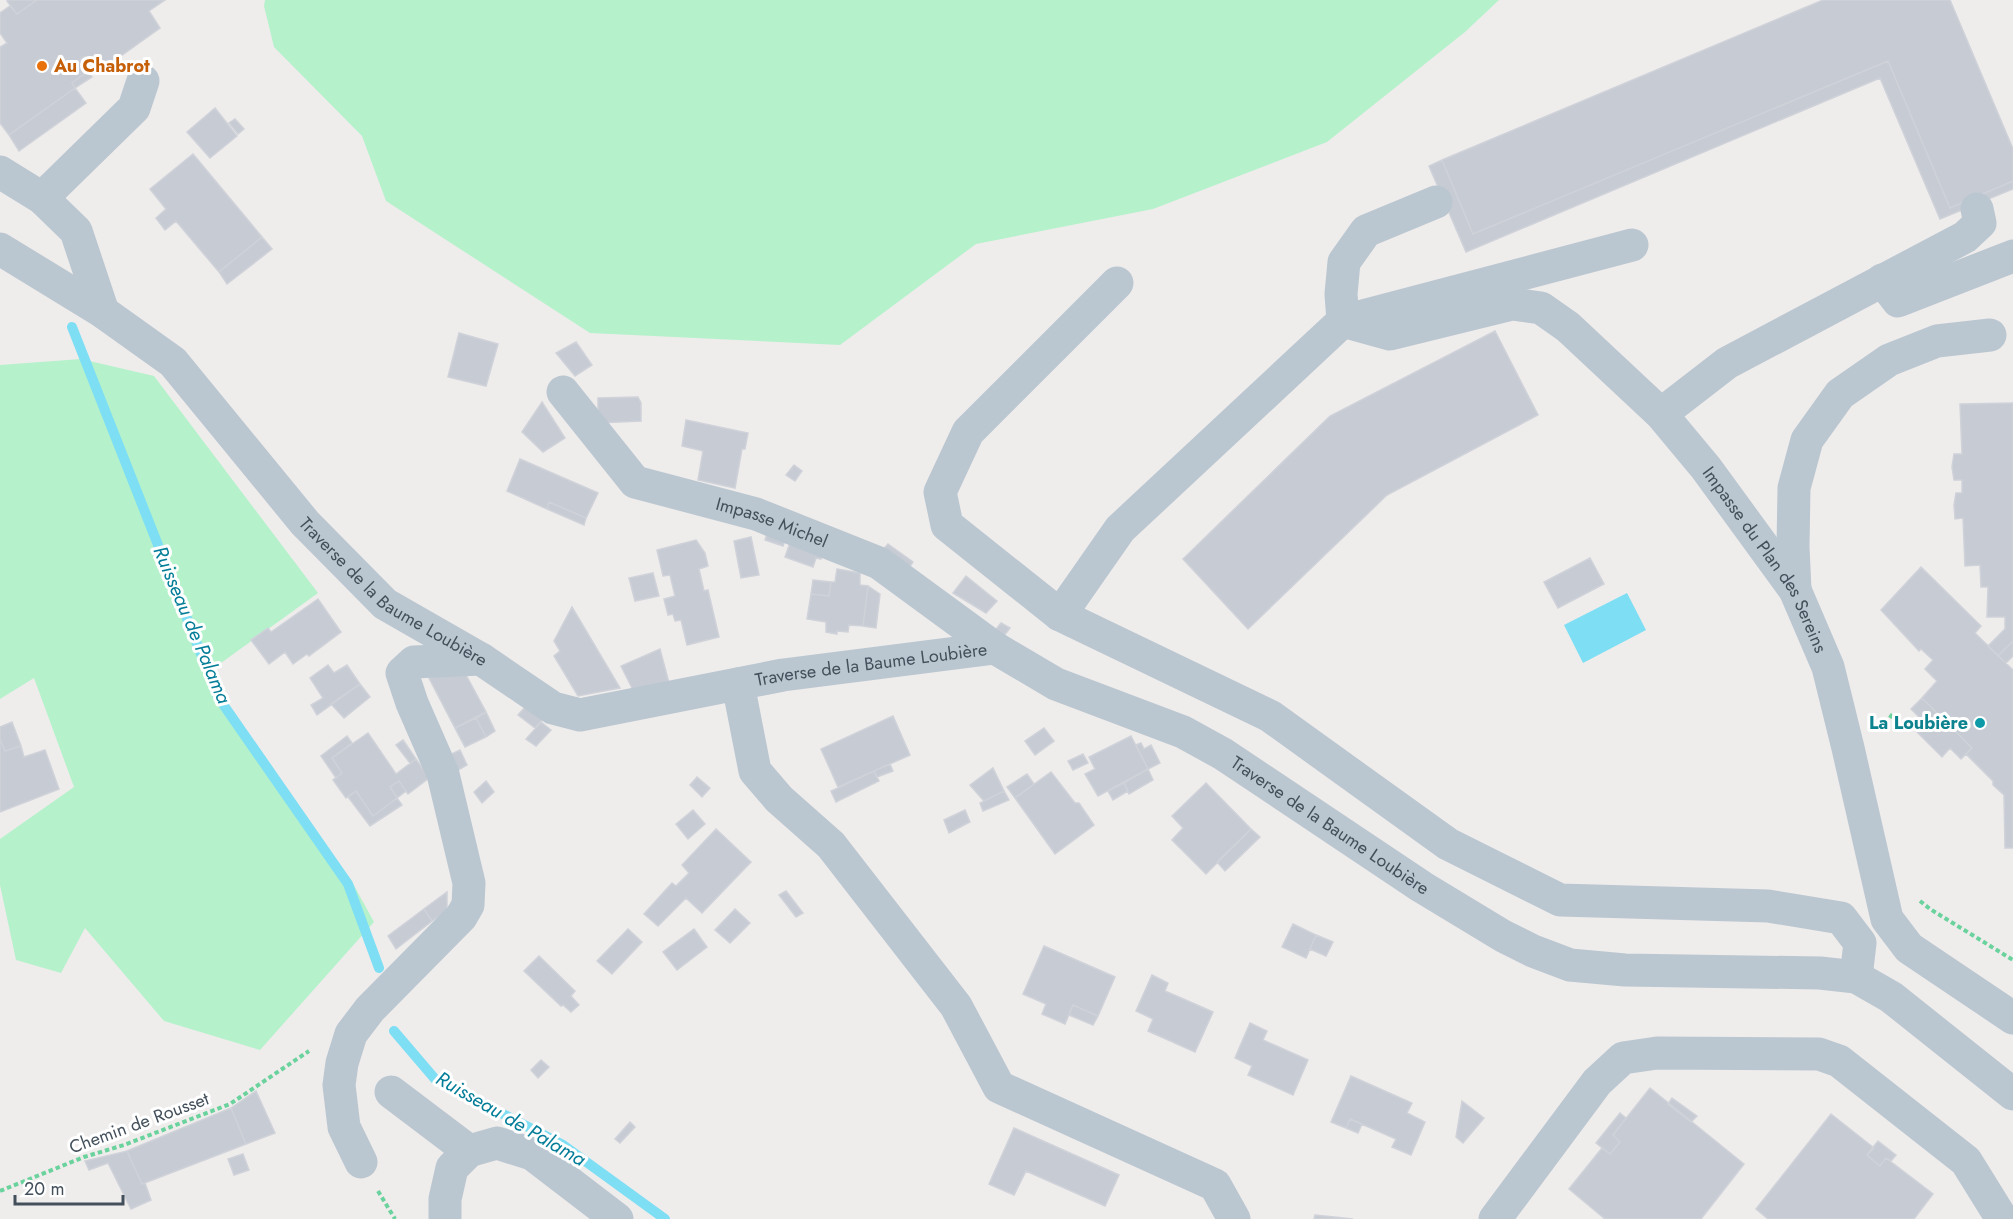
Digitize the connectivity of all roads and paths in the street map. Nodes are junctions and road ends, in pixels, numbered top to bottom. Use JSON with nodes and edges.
{"nodes":[{"id":1,"x":143,"y":81,"type":"dead end"},
{"id":2,"x":0,"y":172,"type":"edge"},
{"id":3,"x":42,"y":198,"type":"junction"},
{"id":4,"x":1436,"y":202,"type":"dead end"},
{"id":5,"x":1977,"y":209,"type":"dead end"},
{"id":6,"x":1632,"y":245,"type":"dead end"},
{"id":7,"x":0,"y":249,"type":"edge"},
{"id":8,"x":2013,"y":256,"type":"edge"},
{"id":9,"x":1882,"y":280,"type":"junction"},
{"id":10,"x":1117,"y":283,"type":"dead end"},
{"id":11,"x":103,"y":312,"type":"junction"},
{"id":12,"x":1343,"y":321,"type":"junction"},
{"id":13,"x":1990,"y":335,"type":"dead end"},
{"id":14,"x":563,"y":392,"type":"dead end"},
{"id":15,"x":1661,"y":414,"type":"junction"},
{"id":16,"x":1795,"y":590,"type":"junction"},
{"id":17,"x":1060,"y":615,"type":"junction"},
{"id":18,"x":995,"y":648,"type":"junction"},
{"id":19,"x":481,"y":659,"type":"junction"},
{"id":20,"x":738,"y":684,"type":"junction"},
{"id":21,"x":1894,"y":712,"type":"dead end"},
{"id":22,"x":1879,"y":732,"type":"dead end"},
{"id":23,"x":1914,"y":896,"type":"dead end"},
{"id":24,"x":2013,"y":960,"type":"edge"},
{"id":25,"x":1856,"y":977,"type":"junction"},
{"id":26,"x":2013,"y":1018,"type":"edge"},
{"id":27,"x":313,"y":1048,"type":"dead end"},
{"id":28,"x":391,"y":1092,"type":"dead end"},
{"id":29,"x":2013,"y":1094,"type":"edge"},
{"id":30,"x":470,"y":1151,"type":"junction"},
{"id":31,"x":361,"y":1162,"type":"dead end"},
{"id":32,"x":0,"y":1191,"type":"edge"},
{"id":33,"x":445,"y":1219,"type":"edge"},
{"id":34,"x":617,"y":1219,"type":"edge"},
{"id":35,"x":1234,"y":1219,"type":"edge"},
{"id":36,"x":1495,"y":1219,"type":"edge"},
{"id":37,"x":2002,"y":1219,"type":"edge"}],
"edges":[{"from":1,"to":3,"type":"street"},
{"from":2,"to":3,"type":"street"},
{"from":3,"to":11,"type":"street"},
{"from":4,"to":12,"type":"street"},
{"from":5,"to":9,"type":"street"},
{"from":6,"to":12,"type":"street"},
{"from":7,"to":11,"type":"street","name":"Traverse de la Baume Loubière"},
{"from":8,"to":9,"type":"street"},
{"from":9,"to":15,"type":"street"},
{"from":10,"to":17,"type":"street"},
{"from":11,"to":19,"type":"street","name":"Traverse de la Baume Loubière"},
{"from":12,"to":15,"type":"street","name":"Impasse du Plan des Sereins"},
{"from":12,"to":17,"type":"street"},
{"from":13,"to":16,"type":"street"},
{"from":14,"to":18,"type":"street","name":"Impasse Michel"},
{"from":15,"to":16,"type":"street","name":"Impasse du Plan des Sereins"},
{"from":16,"to":26,"type":"street","name":"Impasse du Plan des Sereins"},
{"from":17,"to":25,"type":"street"},
{"from":18,"to":20,"type":"street","name":"Traverse de la Baume Loubière"},
{"from":18,"to":25,"type":"street","name":"Traverse de la Baume Loubière"},
{"from":19,"to":20,"type":"street","name":"Traverse de la Baume Loubière"},
{"from":19,"to":31,"type":"street"},
{"from":20,"to":35,"type":"street"},
{"from":21,"to":22,"type":"path"},
{"from":23,"to":24,"type":"path"},
{"from":25,"to":29,"type":"street","name":"Traverse de la Baume Loubière"},
{"from":27,"to":32,"type":"path","name":"Chemin de Rousset"},
{"from":28,"to":30,"type":"street"},
{"from":30,"to":33,"type":"street"},
{"from":30,"to":34,"type":"street"},
{"from":36,"to":37,"type":"street"}]}
